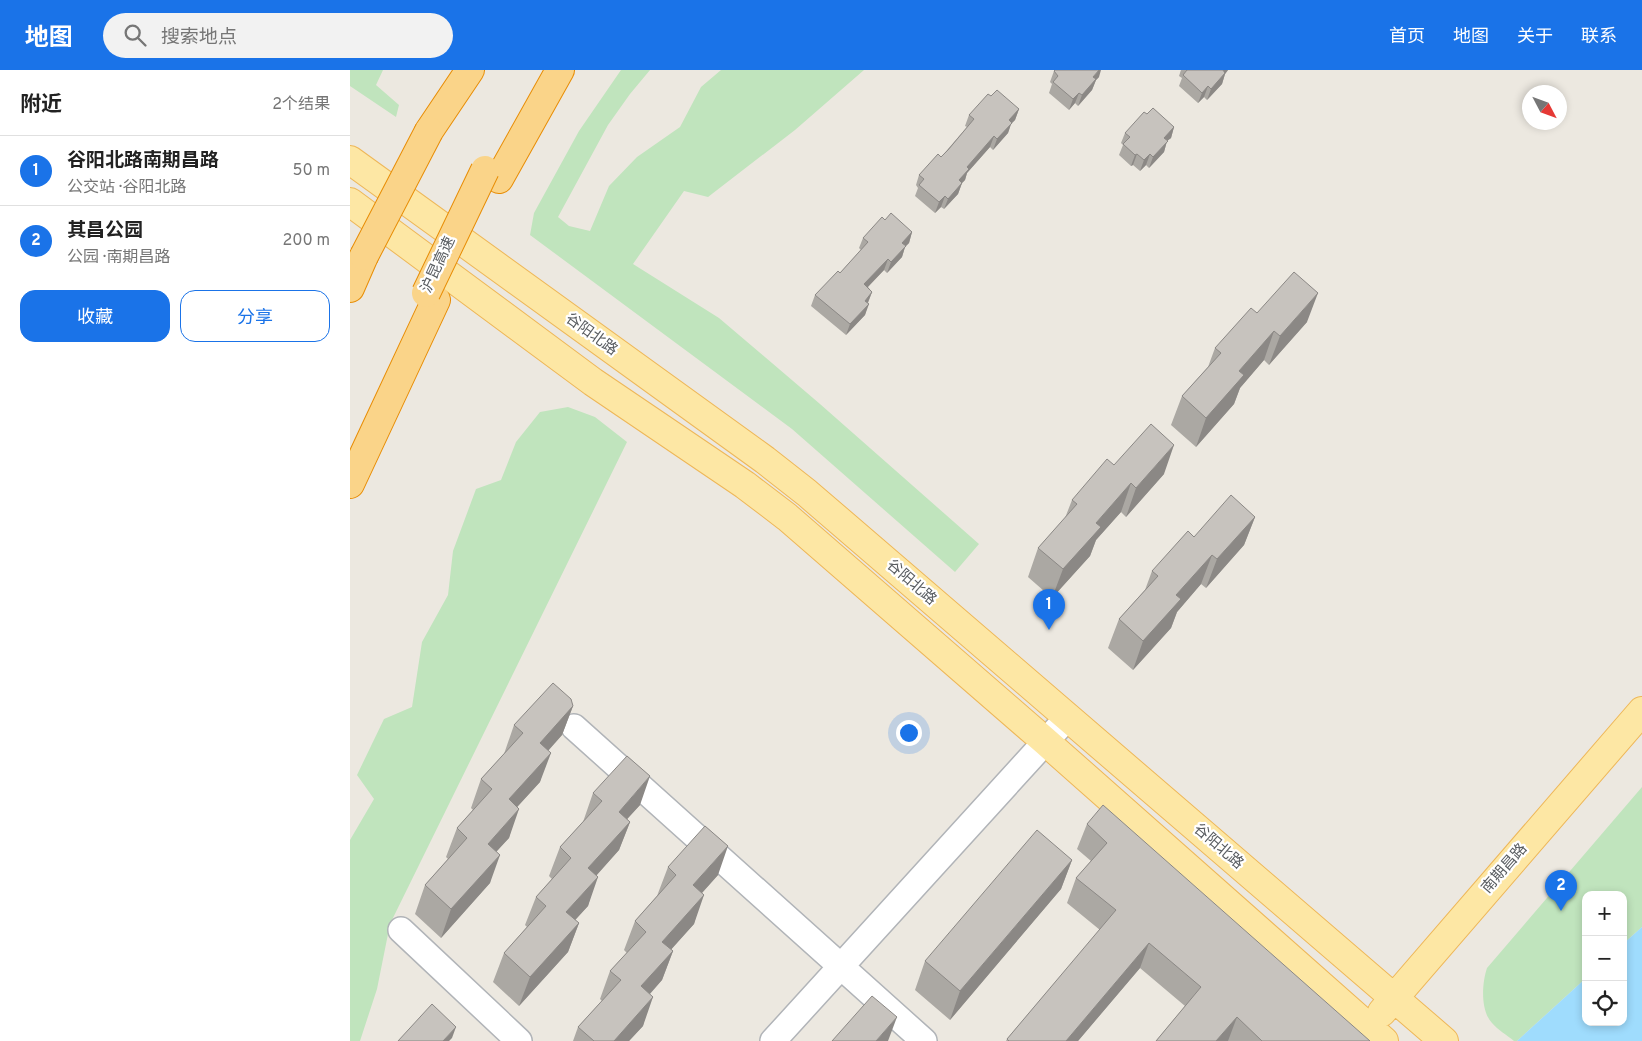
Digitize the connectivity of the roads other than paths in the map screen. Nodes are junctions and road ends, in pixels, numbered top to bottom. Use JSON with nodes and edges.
{"nodes":[{"id":1,"x":463,"y":70,"type":"edge"},
{"id":2,"x":470,"y":70,"type":"edge"},
{"id":3,"x":541,"y":70,"type":"edge"},
{"id":4,"x":560,"y":70,"type":"edge"},
{"id":5,"x":428,"y":131,"type":"junction"},
{"id":6,"x":350,"y":160,"type":"edge"},
{"id":7,"x":492,"y":174,"type":"junction"},
{"id":8,"x":350,"y":202,"type":"edge"},
{"id":9,"x":350,"y":288,"type":"edge"},
{"id":10,"x":431,"y":296,"type":"junction"},
{"id":11,"x":350,"y":467,"type":"edge"},
{"id":12,"x":350,"y":484,"type":"edge"},
{"id":13,"x":1642,"y":711,"type":"edge"},
{"id":14,"x":1066,"y":718,"type":"junction"},
{"id":15,"x":574,"y":727,"type":"dead end"},
{"id":16,"x":1045,"y":741,"type":"junction"},
{"id":17,"x":401,"y":930,"type":"dead end"},
{"id":18,"x":841,"y":966,"type":"junction"},
{"id":19,"x":1394,"y":998,"type":"junction"},
{"id":20,"x":1376,"y":1034,"type":"edge"},
{"id":21,"x":519,"y":1041,"type":"edge"},
{"id":22,"x":773,"y":1041,"type":"edge"},
{"id":23,"x":924,"y":1041,"type":"edge"},
{"id":24,"x":1444,"y":1041,"type":"edge"}],
"edges":[{"from":1,"to":5,"type":"highway"},
{"from":2,"to":5,"type":"highway"},
{"from":3,"to":7,"type":"highway","name":"沪昆高速"},
{"from":4,"to":7,"type":"highway"},
{"from":5,"to":9,"type":"highway","bridge":true},
{"from":6,"to":14,"type":"main road","name":"谷阳北路"},
{"from":7,"to":10,"type":"highway","name":"沪昆高速","bridge":true},
{"from":8,"to":16,"type":"main road","name":"谷阳北路"},
{"from":10,"to":11,"type":"highway","name":"沪昆高速"},
{"from":10,"to":12,"type":"highway"},
{"from":13,"to":19,"type":"main road","name":"南期昌路"},
{"from":14,"to":16,"type":"street"},
{"from":14,"to":19,"type":"main road","name":"谷阳北路"},
{"from":15,"to":18,"type":"street"},
{"from":16,"to":18,"type":"street"},
{"from":16,"to":20,"type":"main road","name":"谷阳北路"},
{"from":17,"to":21,"type":"street"},
{"from":18,"to":22,"type":"street"},
{"from":18,"to":23,"type":"street"},
{"from":19,"to":20,"type":"main road","name":"南期昌路"},
{"from":19,"to":24,"type":"main road","name":"谷阳北路"}]}
